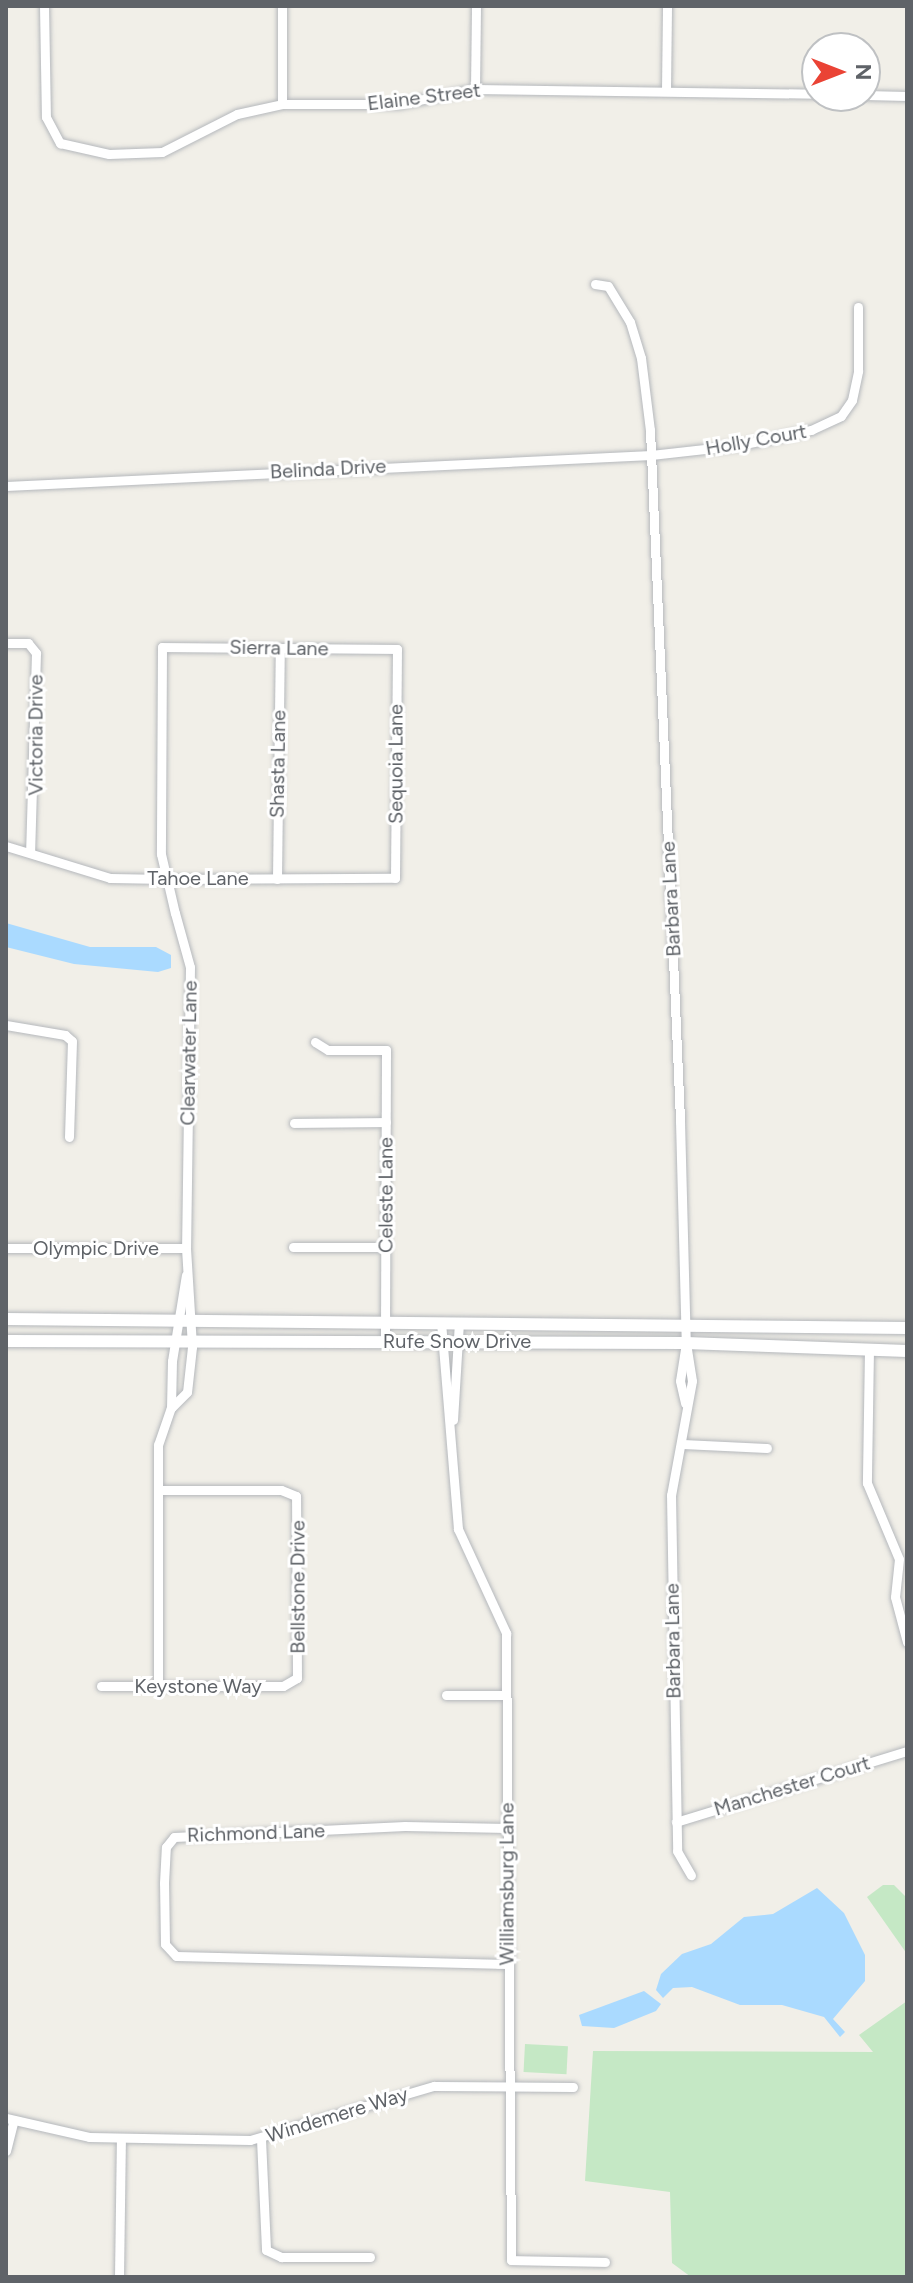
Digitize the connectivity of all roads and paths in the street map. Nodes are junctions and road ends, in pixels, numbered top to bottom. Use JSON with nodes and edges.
{"nodes":[{"id":1,"x":44,"y":6,"type":"edge"},
{"id":2,"x":282,"y":6,"type":"edge"},
{"id":3,"x":476,"y":6,"type":"edge"},
{"id":4,"x":667,"y":6,"type":"edge"},
{"id":5,"x":475,"y":89,"type":"junction"},
{"id":6,"x":666,"y":90,"type":"junction"},
{"id":7,"x":801,"y":94,"type":"edge"},
{"id":8,"x":881,"y":95,"type":"edge"},
{"id":9,"x":907,"y":96,"type":"edge"},
{"id":10,"x":282,"y":104,"type":"junction"},
{"id":11,"x":595,"y":284,"type":"dead end"},
{"id":12,"x":858,"y":307,"type":"dead end"},
{"id":13,"x":651,"y":455,"type":"junction"},
{"id":14,"x":6,"y":486,"type":"edge"},
{"id":15,"x":6,"y":643,"type":"edge"},
{"id":16,"x":162,"y":647,"type":"joint"},
{"id":17,"x":280,"y":649,"type":"junction"},
{"id":18,"x":397,"y":649,"type":"joint"},
{"id":19,"x":6,"y":846,"type":"edge"},
{"id":20,"x":30,"y":852,"type":"junction"},
{"id":21,"x":395,"y":878,"type":"joint"},
{"id":22,"x":167,"y":879,"type":"junction"},
{"id":23,"x":277,"y":879,"type":"junction"},
{"id":24,"x":6,"y":1025,"type":"edge"},
{"id":25,"x":315,"y":1042,"type":"dead end"},
{"id":26,"x":386,"y":1122,"type":"junction"},
{"id":27,"x":294,"y":1123,"type":"dead end"},
{"id":28,"x":69,"y":1137,"type":"dead end"},
{"id":29,"x":293,"y":1247,"type":"dead end"},
{"id":30,"x":386,"y":1247,"type":"junction"},
{"id":31,"x":6,"y":1248,"type":"edge"},
{"id":32,"x":186,"y":1248,"type":"junction"},
{"id":33,"x":6,"y":1319,"type":"edge"},
{"id":34,"x":385,"y":1320,"type":"junction"},
{"id":35,"x":441,"y":1322,"type":"junction"},
{"id":36,"x":459,"y":1322,"type":"junction"},
{"id":37,"x":686,"y":1326,"type":"junction"},
{"id":38,"x":907,"y":1328,"type":"edge"},
{"id":39,"x":186,"y":1330,"type":"junction"},
{"id":40,"x":6,"y":1341,"type":"edge"},
{"id":41,"x":385,"y":1341,"type":"junction"},
{"id":42,"x":441,"y":1341,"type":"junction"},
{"id":43,"x":459,"y":1341,"type":"junction"},
{"id":44,"x":686,"y":1343,"type":"junction"},
{"id":45,"x":869,"y":1349,"type":"junction"},
{"id":46,"x":907,"y":1351,"type":"edge"},
{"id":47,"x":171,"y":1408,"type":"junction"},
{"id":48,"x":452,"y":1423,"type":"junction"},
{"id":49,"x":682,"y":1444,"type":"junction"},
{"id":50,"x":767,"y":1448,"type":"dead end"},
{"id":51,"x":158,"y":1490,"type":"junction"},
{"id":52,"x":907,"y":1642,"type":"edge"},
{"id":53,"x":294,"y":1682,"type":"joint"},
{"id":54,"x":158,"y":1685,"type":"junction"},
{"id":55,"x":101,"y":1686,"type":"dead end"},
{"id":56,"x":446,"y":1695,"type":"dead end"},
{"id":57,"x":506,"y":1695,"type":"junction"},
{"id":58,"x":907,"y":1751,"type":"edge"},
{"id":59,"x":676,"y":1822,"type":"junction"},
{"id":60,"x":508,"y":1828,"type":"junction"},
{"id":61,"x":691,"y":1875,"type":"dead end"},
{"id":62,"x":507,"y":1964,"type":"junction"},
{"id":63,"x":506,"y":2084,"type":"junction"},
{"id":64,"x":573,"y":2087,"type":"dead end"},
{"id":65,"x":10,"y":2119,"type":"edge"},
{"id":66,"x":121,"y":2139,"type":"junction"},
{"id":67,"x":261,"y":2139,"type":"junction"},
{"id":68,"x":6,"y":2151,"type":"edge"},
{"id":69,"x":370,"y":2257,"type":"dead end"},
{"id":70,"x":605,"y":2262,"type":"dead end"},
{"id":71,"x":119,"y":2277,"type":"edge"}],
"edges":[{"from":1,"to":10,"type":"street","name":"Elaine Street"},
{"from":2,"to":10,"type":"street"},
{"from":3,"to":5,"type":"street"},
{"from":4,"to":6,"type":"street"},
{"from":5,"to":6,"type":"street","name":"Elaine Street"},
{"from":5,"to":10,"type":"street","name":"Elaine Street"},
{"from":6,"to":7,"type":"street","name":"Elaine Street"},
{"from":8,"to":9,"type":"street"},
{"from":11,"to":13,"type":"street","name":"Barbara Lane"},
{"from":12,"to":13,"type":"street","name":"Holly Court"},
{"from":13,"to":14,"type":"street","name":"Belinda Drive"},
{"from":13,"to":37,"type":"street","name":"Barbara Lane"},
{"from":15,"to":20,"type":"street","name":"Victoria Drive"},
{"from":16,"to":17,"type":"street","name":"Sierra Lane"},
{"from":16,"to":22,"type":"street","name":"Clearwater Lane"},
{"from":17,"to":18,"type":"street","name":"Sierra Lane"},
{"from":17,"to":23,"type":"street","name":"Shasta Lane"},
{"from":18,"to":21,"type":"street","name":"Sequoia Lane"},
{"from":19,"to":20,"type":"street","name":"Tahoe Lane"},
{"from":20,"to":22,"type":"street","name":"Tahoe Lane"},
{"from":21,"to":23,"type":"street","name":"Tahoe Lane"},
{"from":22,"to":23,"type":"street","name":"Tahoe Lane"},
{"from":22,"to":32,"type":"street","name":"Clearwater Lane"},
{"from":24,"to":28,"type":"street"},
{"from":25,"to":26,"type":"street","name":"Celeste Lane"},
{"from":26,"to":27,"type":"street"},
{"from":26,"to":30,"type":"street","name":"Celeste Lane"},
{"from":29,"to":30,"type":"street"},
{"from":30,"to":34,"type":"street","name":"Celeste Lane"},
{"from":31,"to":32,"type":"street","name":"Olympic Drive"},
{"from":32,"to":39,"type":"street","name":"Clearwater Lane"},
{"from":33,"to":39,"type":"main road","name":"Rufe Snow Drive"},
{"from":34,"to":35,"type":"main road","name":"Rufe Snow Drive"},
{"from":34,"to":39,"type":"main road","name":"Rufe Snow Drive"},
{"from":34,"to":41,"type":"street","name":"Celeste Lane"},
{"from":35,"to":36,"type":"main road","name":"Rufe Snow Drive"},
{"from":35,"to":42,"type":"street","name":"Williamsburg Lane"},
{"from":36,"to":37,"type":"main road","name":"Rufe Snow Drive"},
{"from":36,"to":43,"type":"street","name":"Williamsburg Lane"},
{"from":37,"to":38,"type":"main road","name":"Rufe Snow Drive"},
{"from":37,"to":44,"type":"street","name":"Barbara Lane"},
{"from":39,"to":40,"type":"main road","name":"Rufe Snow Drive"},
{"from":39,"to":41,"type":"main road","name":"Rufe Snow Drive"},
{"from":39,"to":47,"type":"street"},
{"from":39,"to":47,"type":"street"},
{"from":41,"to":42,"type":"main road","name":"Rufe Snow Drive"},
{"from":42,"to":43,"type":"main road","name":"Rufe Snow Drive"},
{"from":42,"to":48,"type":"street","name":"Williamsburg Lane"},
{"from":43,"to":44,"type":"main road","name":"Rufe Snow Drive"},
{"from":43,"to":48,"type":"street","name":"Williamsburg Lane"},
{"from":44,"to":45,"type":"main road","name":"Rufe Snow Drive"},
{"from":44,"to":49,"type":"street","name":"Barbara Lane"},
{"from":45,"to":46,"type":"main road","name":"Rufe Snow Drive"},
{"from":45,"to":52,"type":"street"},
{"from":47,"to":51,"type":"street"},
{"from":48,"to":57,"type":"street","name":"Williamsburg Lane"},
{"from":49,"to":50,"type":"street"},
{"from":49,"to":59,"type":"street","name":"Barbara Lane"},
{"from":51,"to":53,"type":"street","name":"Bellstone Drive"},
{"from":51,"to":54,"type":"street"},
{"from":53,"to":54,"type":"street","name":"Keystone Way"},
{"from":54,"to":55,"type":"street","name":"Keystone Way"},
{"from":56,"to":57,"type":"street"},
{"from":57,"to":60,"type":"street","name":"Williamsburg Lane"},
{"from":58,"to":59,"type":"street","name":"Manchester Court"},
{"from":59,"to":61,"type":"street","name":"Barbara Lane"},
{"from":60,"to":62,"type":"street","name":"Williamsburg Lane"},
{"from":60,"to":62,"type":"street","name":"Richmond Lane"},
{"from":62,"to":63,"type":"street","name":"Williamsburg Lane"},
{"from":63,"to":64,"type":"street","name":"Windemere Way"},
{"from":63,"to":67,"type":"street","name":"Windemere Way"},
{"from":63,"to":70,"type":"street","name":"Williamsburg Lane"},
{"from":65,"to":66,"type":"street","name":"Windemere Way"},
{"from":65,"to":68,"type":"street"},
{"from":66,"to":67,"type":"street","name":"Windemere Way"},
{"from":66,"to":71,"type":"street"},
{"from":67,"to":69,"type":"street"}]}
